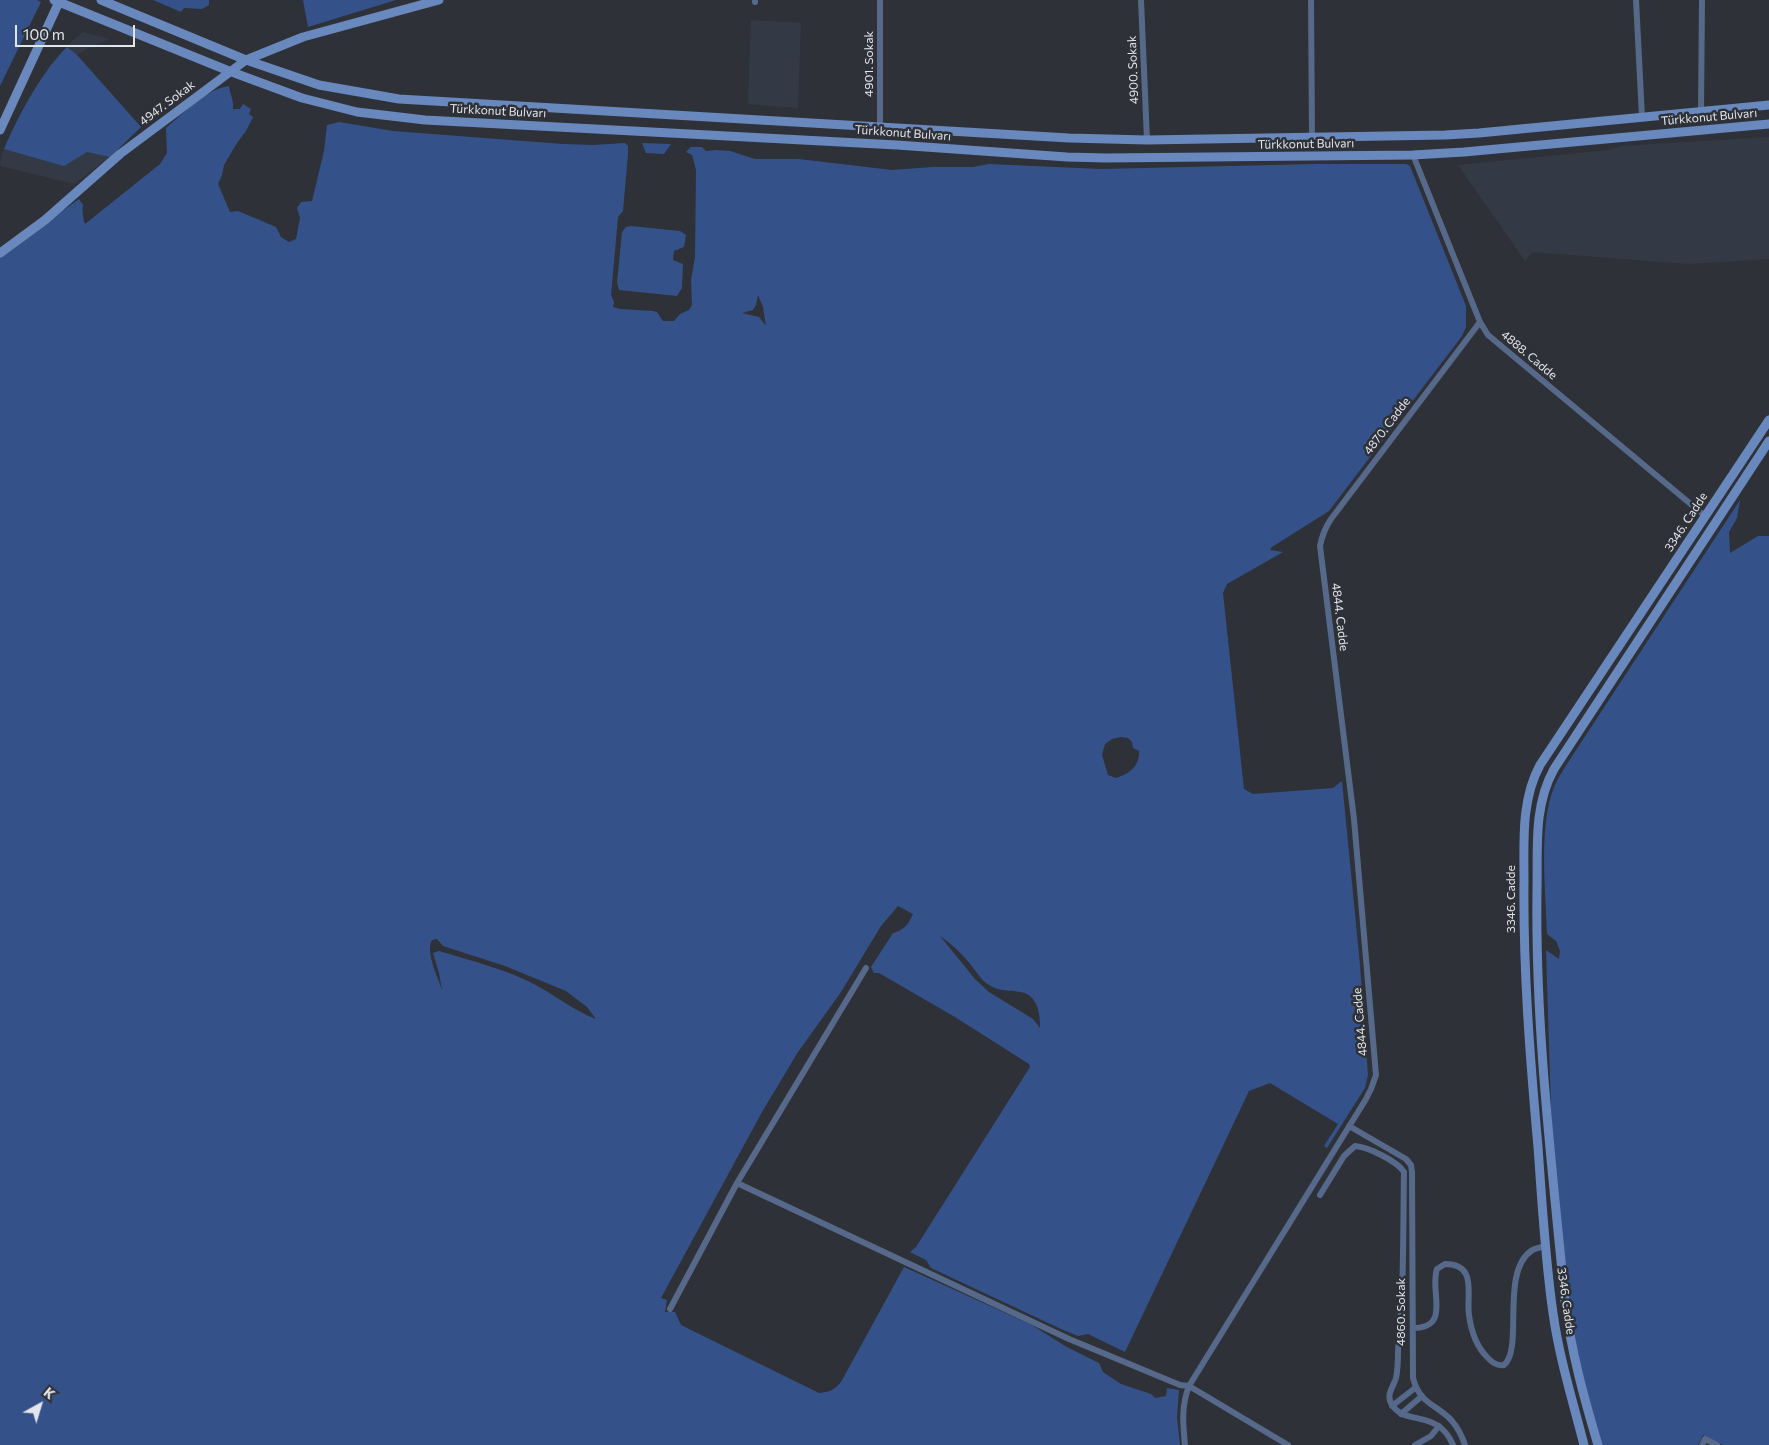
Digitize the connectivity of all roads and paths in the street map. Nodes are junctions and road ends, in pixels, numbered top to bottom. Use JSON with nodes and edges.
{"nodes":[{"id":1,"x":102,"y":0,"type":"edge"},
{"id":2,"x":439,"y":0,"type":"edge"},
{"id":3,"x":880,"y":0,"type":"edge"},
{"id":4,"x":1141,"y":0,"type":"edge"},
{"id":5,"x":1311,"y":0,"type":"edge"},
{"id":6,"x":1636,"y":0,"type":"edge"},
{"id":7,"x":1702,"y":0,"type":"edge"},
{"id":8,"x":57,"y":1,"type":"edge"},
{"id":9,"x":246,"y":60,"type":"junction"},
{"id":10,"x":229,"y":71,"type":"junction"},
{"id":11,"x":1769,"y":105,"type":"edge"},
{"id":12,"x":1701,"y":112,"type":"junction"},
{"id":13,"x":1642,"y":117,"type":"junction"},
{"id":14,"x":1769,"y":124,"type":"edge"},
{"id":15,"x":880,"y":128,"type":"junction"},
{"id":16,"x":0,"y":130,"type":"edge"},
{"id":17,"x":1312,"y":137,"type":"junction"},
{"id":18,"x":1147,"y":140,"type":"junction"},
{"id":19,"x":1413,"y":155,"type":"junction"},
{"id":20,"x":0,"y":253,"type":"edge"},
{"id":21,"x":1480,"y":322,"type":"junction"},
{"id":22,"x":1769,"y":420,"type":"edge"},
{"id":23,"x":1769,"y":441,"type":"edge"},
{"id":24,"x":1705,"y":516,"type":"junction"},
{"id":25,"x":1320,"y":546,"type":"joint"},
{"id":26,"x":866,"y":968,"type":"dead end"},
{"id":27,"x":1349,"y":1126,"type":"junction"},
{"id":28,"x":737,"y":1182,"type":"junction"},
{"id":29,"x":1320,"y":1195,"type":"dead end"},
{"id":30,"x":1546,"y":1246,"type":"junction"},
{"id":31,"x":670,"y":1308,"type":"dead end"},
{"id":32,"x":1413,"y":1328,"type":"junction"},
{"id":33,"x":1189,"y":1386,"type":"junction"},
{"id":34,"x":1415,"y":1388,"type":"junction"},
{"id":35,"x":1422,"y":1396,"type":"junction"},
{"id":36,"x":1392,"y":1406,"type":"junction"},
{"id":37,"x":1401,"y":1414,"type":"junction"},
{"id":38,"x":1439,"y":1426,"type":"junction"},
{"id":39,"x":1185,"y":1445,"type":"edge"},
{"id":40,"x":1288,"y":1445,"type":"edge"},
{"id":41,"x":1415,"y":1445,"type":"edge"},
{"id":42,"x":1454,"y":1445,"type":"edge"},
{"id":43,"x":1465,"y":1445,"type":"edge"},
{"id":44,"x":1584,"y":1445,"type":"edge"},
{"id":45,"x":1598,"y":1445,"type":"edge"},
{"id":46,"x":1702,"y":1445,"type":"edge"},
{"id":47,"x":1716,"y":1445,"type":"edge"}],
"edges":[{"from":1,"to":9,"type":"street","name":"Türkkonut Bulvarı"},
{"from":2,"to":9,"type":"street","name":"4947. Sokak"},
{"from":3,"to":15,"type":"street","name":"4901. Sokak"},
{"from":4,"to":18,"type":"street","name":"4900. Sokak"},
{"from":5,"to":17,"type":"street"},
{"from":6,"to":13,"type":"street"},
{"from":7,"to":12,"type":"street"},
{"from":8,"to":10,"type":"street","name":"Türkkonut Bulvarı"},
{"from":8,"to":16,"type":"street"},
{"from":9,"to":10,"type":"street","name":"4947. Sokak"},
{"from":9,"to":15,"type":"street","name":"Türkkonut Bulvarı"},
{"from":10,"to":19,"type":"street","name":"Türkkonut Bulvarı"},
{"from":10,"to":20,"type":"street","name":"4947. Sokak"},
{"from":11,"to":12,"type":"street","name":"Türkkonut Bulvarı"},
{"from":12,"to":13,"type":"street","name":"Türkkonut Bulvarı"},
{"from":13,"to":17,"type":"street","name":"Türkkonut Bulvarı"},
{"from":14,"to":19,"type":"street","name":"Türkkonut Bulvarı"},
{"from":15,"to":18,"type":"street","name":"Türkkonut Bulvarı"},
{"from":17,"to":18,"type":"street","name":"Türkkonut Bulvarı"},
{"from":19,"to":21,"type":"street","name":"4888. Cadde"},
{"from":21,"to":24,"type":"street","name":"4888. Cadde"},
{"from":21,"to":25,"type":"street","name":"4870. Cadde"},
{"from":22,"to":24,"type":"street","name":"3346. Cadde"},
{"from":23,"to":45,"type":"street","name":"3346. Cadde"},
{"from":24,"to":30,"type":"street","name":"3346. Cadde"},
{"from":25,"to":27,"type":"street","name":"4844. Cadde"},
{"from":26,"to":28,"type":"street"},
{"from":27,"to":32,"type":"street","name":"4860. Sokak"},
{"from":27,"to":33,"type":"street","name":"4844. Cadde"},
{"from":28,"to":31,"type":"street"},
{"from":28,"to":33,"type":"street"},
{"from":29,"to":36,"type":"street"},
{"from":30,"to":32,"type":"street"},
{"from":30,"to":44,"type":"street","name":"3346. Cadde"},
{"from":32,"to":34,"type":"street","name":"4860. Sokak"},
{"from":33,"to":39,"type":"street","name":"4844. Cadde"},
{"from":33,"to":40,"type":"street"},
{"from":34,"to":35,"type":"street"},
{"from":34,"to":36,"type":"street"},
{"from":35,"to":37,"type":"street"},
{"from":35,"to":43,"type":"street"},
{"from":36,"to":37,"type":"street"},
{"from":37,"to":38,"type":"street"},
{"from":38,"to":41,"type":"street"},
{"from":38,"to":42,"type":"street"},
{"from":46,"to":47,"type":"street"}]}
